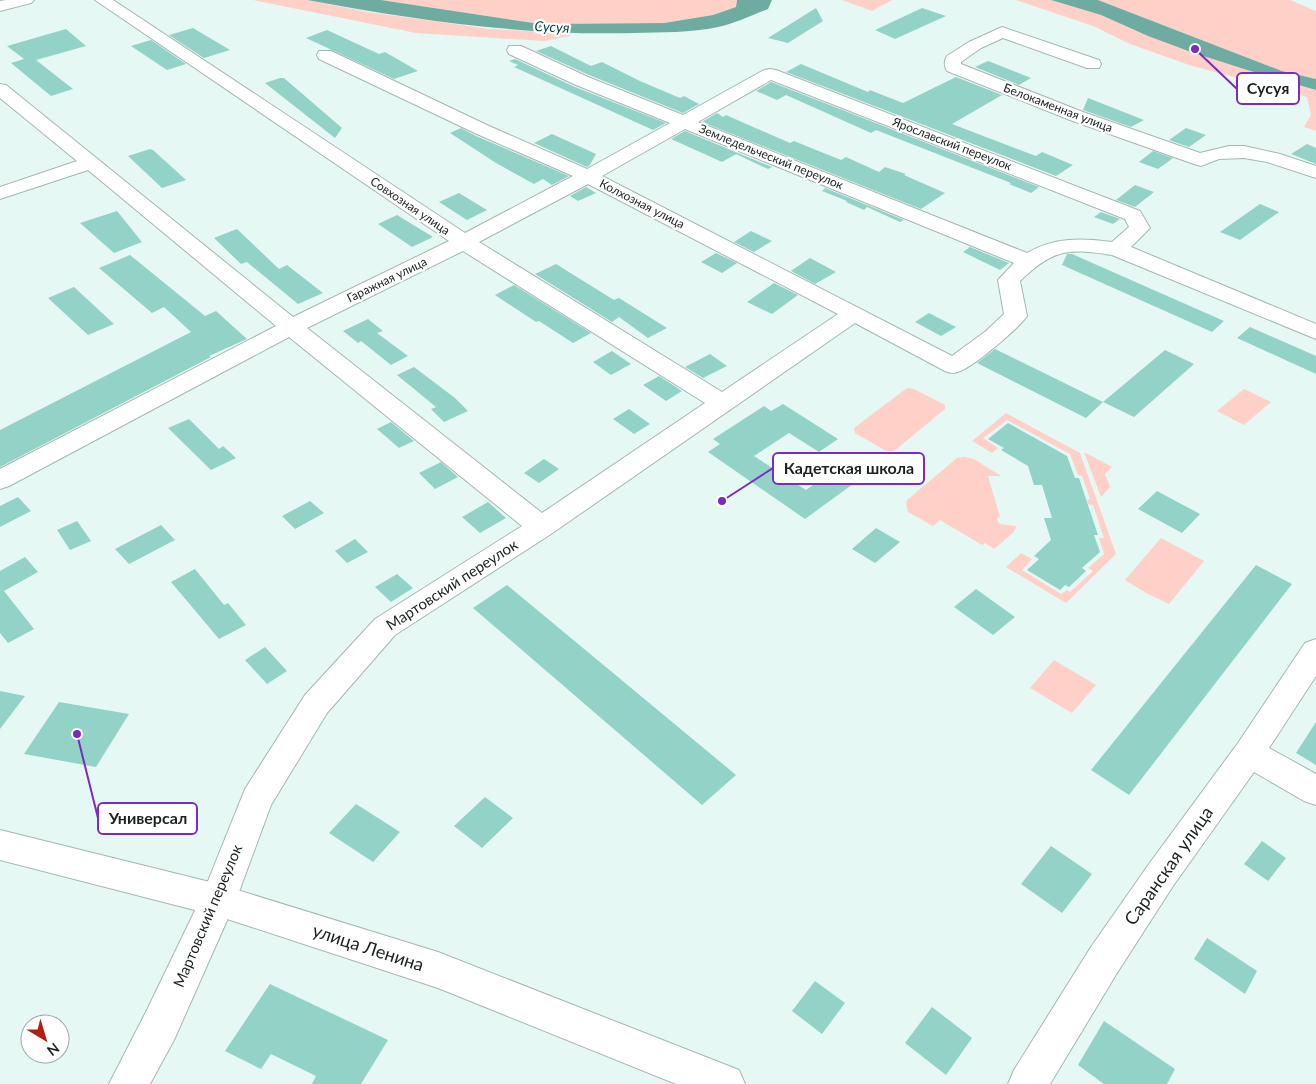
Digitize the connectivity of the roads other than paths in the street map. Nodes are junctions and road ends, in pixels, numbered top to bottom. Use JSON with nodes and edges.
{"nodes":[{"id":1,"x":26,"y":0,"type":"edge"},
{"id":2,"x":103,"y":0,"type":"edge"},
{"id":3,"x":0,"y":6,"type":"edge"},
{"id":4,"x":515,"y":50,"type":"dead end"},
{"id":5,"x":326,"y":55,"type":"dead end"},
{"id":6,"x":1093,"y":64,"type":"dead end"},
{"id":7,"x":770,"y":74,"type":"joint"},
{"id":8,"x":0,"y":89,"type":"edge"},
{"id":9,"x":683,"y":122,"type":"junction"},
{"id":10,"x":91,"y":163,"type":"junction"},
{"id":11,"x":1316,"y":172,"type":"edge"},
{"id":12,"x":588,"y":176,"type":"junction"},
{"id":13,"x":0,"y":194,"type":"edge"},
{"id":14,"x":464,"y":242,"type":"junction"},
{"id":15,"x":1117,"y":249,"type":"junction"},
{"id":16,"x":1028,"y":261,"type":"junction"},
{"id":17,"x":854,"y":313,"type":"junction"},
{"id":18,"x":291,"y":327,"type":"junction"},
{"id":19,"x":1316,"y":332,"type":"edge"},
{"id":20,"x":722,"y":403,"type":"junction"},
{"id":21,"x":0,"y":480,"type":"edge"},
{"id":22,"x":541,"y":527,"type":"junction"},
{"id":23,"x":1316,"y":651,"type":"edge"},
{"id":24,"x":1249,"y":753,"type":"junction"},
{"id":25,"x":1316,"y":791,"type":"edge"},
{"id":26,"x":0,"y":845,"type":"edge"},
{"id":27,"x":218,"y":900,"type":"junction"},
{"id":28,"x":129,"y":1084,"type":"edge"},
{"id":29,"x":725,"y":1084,"type":"edge"},
{"id":30,"x":1028,"y":1084,"type":"edge"}],
"edges":[{"from":1,"to":3,"type":"street"},
{"from":2,"to":14,"type":"street","name":"Совхозная улица"},
{"from":4,"to":9,"type":"street","name":"Земледельческий переулок"},
{"from":5,"to":12,"type":"street","name":"Колхозная улица"},
{"from":6,"to":11,"type":"street","name":"Белокаменная улица"},
{"from":7,"to":9,"type":"street","name":"Гаражная улица"},
{"from":7,"to":15,"type":"street","name":"Ярославский переулок"},
{"from":8,"to":10,"type":"street"},
{"from":9,"to":12,"type":"street","name":"Гаражная улица"},
{"from":9,"to":16,"type":"street","name":"Земледельческий переулок"},
{"from":10,"to":13,"type":"street"},
{"from":10,"to":18,"type":"street"},
{"from":12,"to":14,"type":"street","name":"Гаражная улица"},
{"from":12,"to":17,"type":"street","name":"Колхозная улица"},
{"from":14,"to":18,"type":"street","name":"Гаражная улица"},
{"from":14,"to":20,"type":"street","name":"Совхозная улица"},
{"from":15,"to":16,"type":"street"},
{"from":15,"to":19,"type":"street"},
{"from":16,"to":17,"type":"street","name":"Колхозная улица"},
{"from":17,"to":20,"type":"street","name":"Мартовский переулок"},
{"from":18,"to":21,"type":"street","name":"Гаражная улица"},
{"from":18,"to":22,"type":"street"},
{"from":20,"to":22,"type":"street","name":"Мартовский переулок"},
{"from":22,"to":27,"type":"street","name":"Мартовский переулок"},
{"from":23,"to":24,"type":"street","name":"Саранская улица"},
{"from":24,"to":25,"type":"street"},
{"from":24,"to":30,"type":"street","name":"Саранская улица"},
{"from":26,"to":27,"type":"street","name":"улица Ленина"},
{"from":27,"to":28,"type":"street","name":"Мартовский переулок"},
{"from":27,"to":29,"type":"street","name":"улица Ленина"}]}
